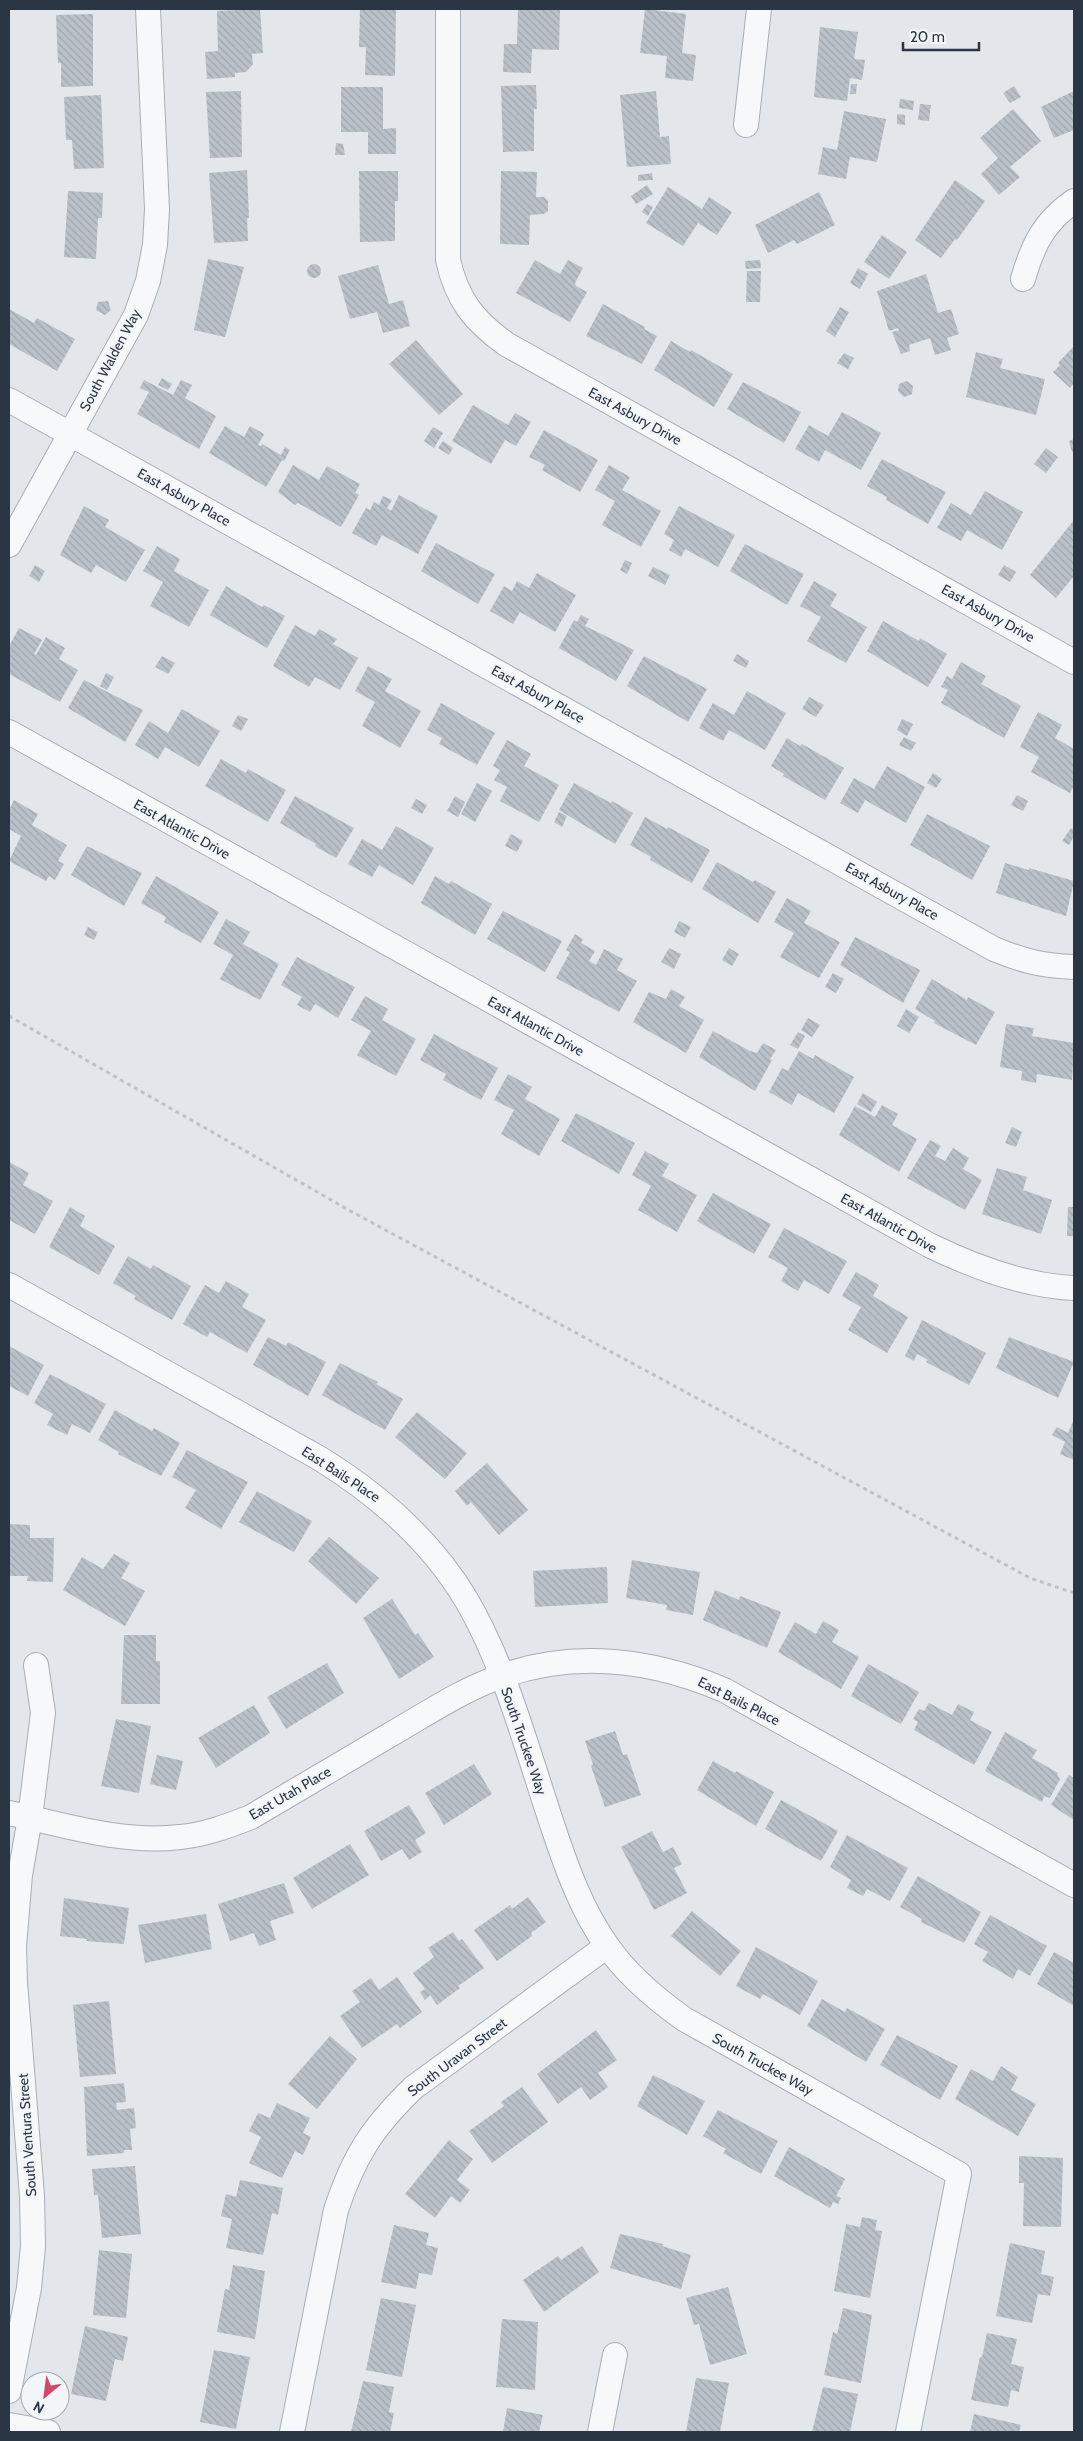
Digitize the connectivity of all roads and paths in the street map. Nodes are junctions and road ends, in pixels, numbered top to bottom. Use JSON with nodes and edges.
{"nodes":[{"id":1,"x":148,"y":9,"type":"edge"},
{"id":2,"x":448,"y":9,"type":"edge"},
{"id":3,"x":759,"y":9,"type":"edge"},
{"id":4,"x":746,"y":125,"type":"dead end"},
{"id":5,"x":1074,"y":201,"type":"edge"},
{"id":6,"x":1023,"y":279,"type":"dead end"},
{"id":7,"x":9,"y":400,"type":"edge"},
{"id":8,"x":70,"y":434,"type":"junction"},
{"id":9,"x":9,"y":544,"type":"edge"},
{"id":10,"x":1074,"y":662,"type":"edge"},
{"id":11,"x":9,"y":732,"type":"edge"},
{"id":12,"x":1074,"y":967,"type":"edge"},
{"id":13,"x":9,"y":1016,"type":"edge"},
{"id":14,"x":9,"y":1285,"type":"edge"},
{"id":15,"x":1074,"y":1288,"type":"edge"},
{"id":16,"x":1074,"y":1593,"type":"edge"},
{"id":17,"x":36,"y":1665,"type":"dead end"},
{"id":18,"x":501,"y":1676,"type":"junction"},
{"id":19,"x":19,"y":1816,"type":"edge"},
{"id":20,"x":1074,"y":1885,"type":"edge"},
{"id":21,"x":608,"y":1946,"type":"junction"},
{"id":22,"x":615,"y":2355,"type":"dead end"},
{"id":23,"x":9,"y":2391,"type":"edge"},
{"id":24,"x":9,"y":2424,"type":"edge"},
{"id":25,"x":48,"y":2432,"type":"edge"},
{"id":26,"x":292,"y":2432,"type":"edge"},
{"id":27,"x":600,"y":2432,"type":"edge"},
{"id":28,"x":908,"y":2432,"type":"edge"}],
"edges":[{"from":1,"to":8,"type":"street","name":"South Walden Way"},
{"from":2,"to":10,"type":"street","name":"East Asbury Drive"},
{"from":3,"to":4,"type":"street"},
{"from":5,"to":6,"type":"street"},
{"from":7,"to":8,"type":"street","name":"East Asbury Place"},
{"from":8,"to":9,"type":"street","name":"South Walden Way"},
{"from":8,"to":12,"type":"street","name":"East Asbury Place"},
{"from":11,"to":15,"type":"street","name":"East Atlantic Drive"},
{"from":13,"to":16,"type":"path"},
{"from":14,"to":18,"type":"street","name":"East Bails Place"},
{"from":17,"to":19,"type":"street"},
{"from":18,"to":19,"type":"street","name":"East Utah Place"},
{"from":18,"to":20,"type":"street","name":"East Bails Place"},
{"from":18,"to":21,"type":"street","name":"South Truckee Way"},
{"from":19,"to":23,"type":"street","name":"South Ventura Street"},
{"from":21,"to":26,"type":"street","name":"South Uravan Street"},
{"from":21,"to":28,"type":"street","name":"South Truckee Way"},
{"from":22,"to":27,"type":"street"},
{"from":24,"to":25,"type":"street"}]}
